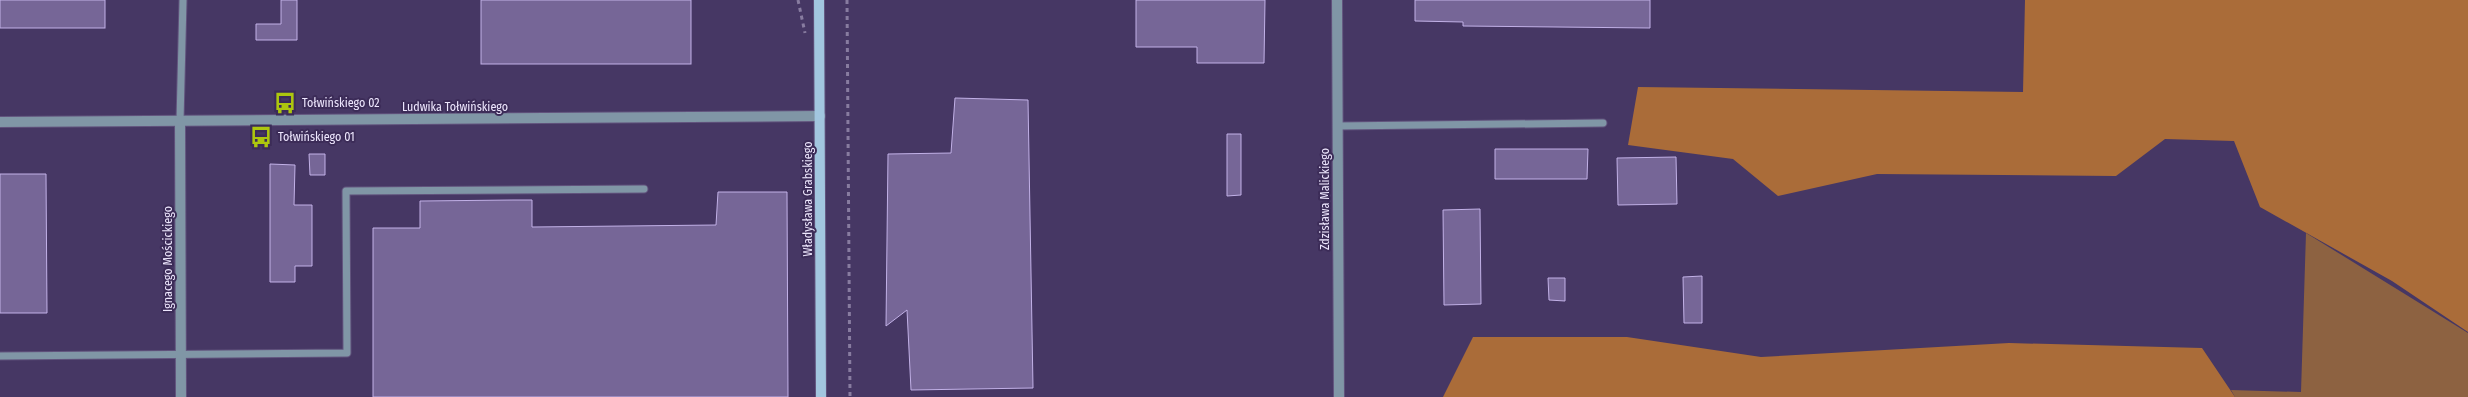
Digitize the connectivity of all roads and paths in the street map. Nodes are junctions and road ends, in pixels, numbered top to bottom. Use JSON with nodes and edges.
{"nodes":[{"id":1,"x":183,"y":0,"type":"edge"},
{"id":2,"x":818,"y":0,"type":"edge"},
{"id":3,"x":847,"y":0,"type":"edge"},
{"id":4,"x":1337,"y":0,"type":"edge"},
{"id":5,"x":820,"y":116,"type":"junction"},
{"id":6,"x":180,"y":121,"type":"junction"},
{"id":7,"x":0,"y":122,"type":"edge"},
{"id":8,"x":1604,"y":123,"type":"dead end"},
{"id":9,"x":1338,"y":126,"type":"junction"},
{"id":10,"x":644,"y":189,"type":"dead end"},
{"id":11,"x":181,"y":354,"type":"junction"},
{"id":12,"x":0,"y":356,"type":"edge"},
{"id":13,"x":181,"y":397,"type":"edge"},
{"id":14,"x":821,"y":397,"type":"edge"},
{"id":15,"x":850,"y":397,"type":"edge"},
{"id":16,"x":1339,"y":397,"type":"edge"}],
"edges":[{"from":1,"to":6,"type":"lane"},
{"from":2,"to":5,"type":"street","name":"Władysława Grabskiego"},
{"from":3,"to":15,"type":"path"},
{"from":4,"to":9,"type":"street","name":"Zdzisława Malickiego"},
{"from":5,"to":6,"type":"street","name":"Ludwika Tołwińskiego"},
{"from":5,"to":14,"type":"street","name":"Władysława Grabskiego"},
{"from":6,"to":7,"type":"street","name":"Ludwika Tołwińskiego"},
{"from":6,"to":11,"type":"street","name":"Ignacego Mościckiego"},
{"from":8,"to":9,"type":"lane"},
{"from":9,"to":16,"type":"street","name":"Zdzisława Malickiego"},
{"from":10,"to":11,"type":"lane"},
{"from":11,"to":12,"type":"lane"},
{"from":11,"to":13,"type":"street","name":"Ignacego Mościckiego"}]}
